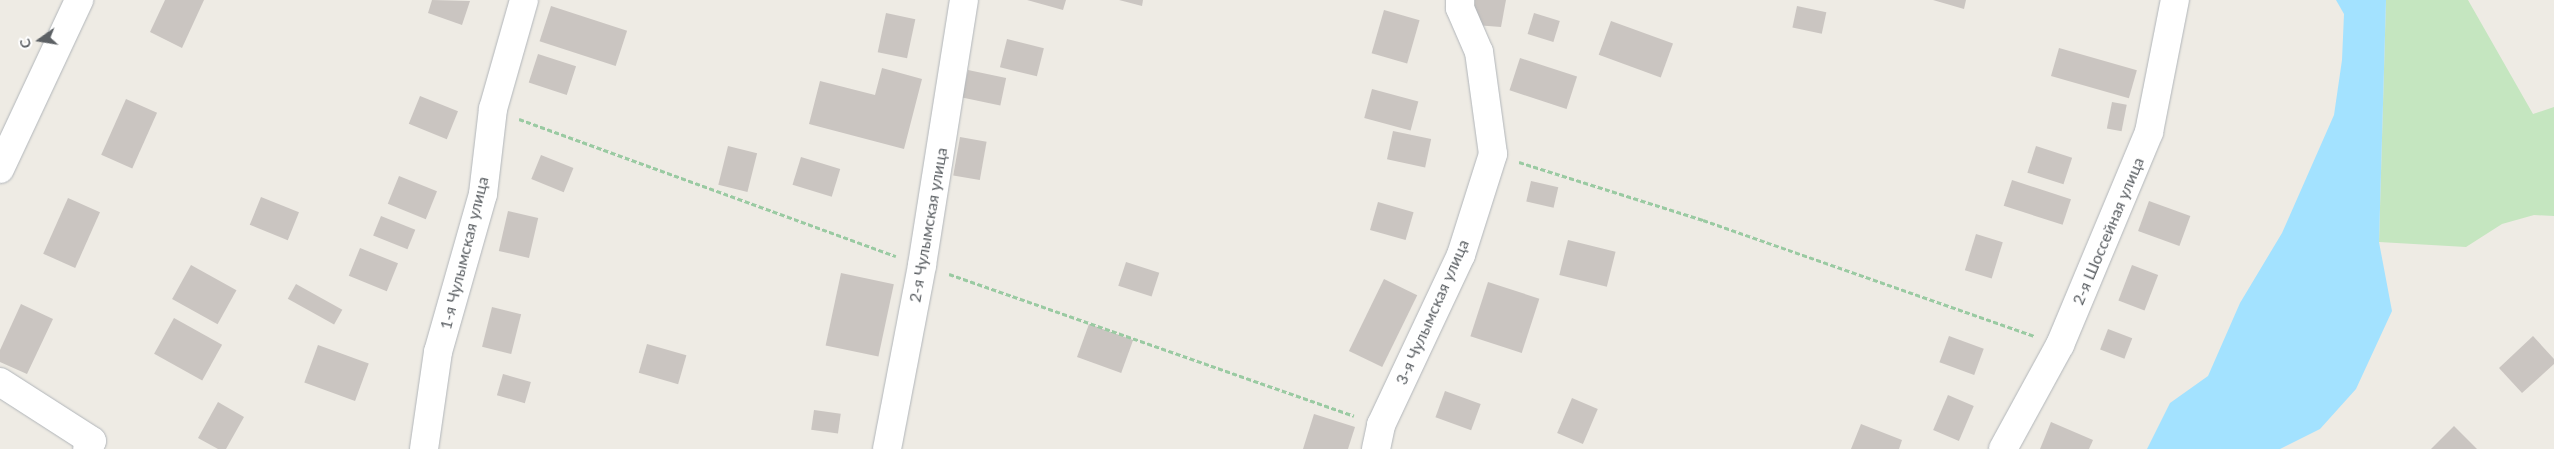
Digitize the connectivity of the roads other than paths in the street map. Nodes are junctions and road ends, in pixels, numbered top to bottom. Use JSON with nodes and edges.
{"nodes":[{"id":1,"x":79,"y":0,"type":"edge"},
{"id":2,"x":524,"y":0,"type":"edge"},
{"id":3,"x":964,"y":0,"type":"edge"},
{"id":4,"x":1460,"y":0,"type":"edge"},
{"id":5,"x":2175,"y":0,"type":"edge"},
{"id":6,"x":0,"y":169,"type":"edge"},
{"id":7,"x":0,"y":382,"type":"edge"},
{"id":8,"x":96,"y":446,"type":"edge"},
{"id":9,"x":424,"y":449,"type":"edge"},
{"id":10,"x":887,"y":449,"type":"edge"},
{"id":11,"x":1376,"y":449,"type":"edge"},
{"id":12,"x":2003,"y":449,"type":"edge"}],
"edges":[{"from":1,"to":6,"type":"street"},
{"from":2,"to":9,"type":"street","name":"1-я Чулымская улица"},
{"from":3,"to":10,"type":"street","name":"2-я Чулымская улица"},
{"from":4,"to":11,"type":"street","name":"3-я Чулымская улица"},
{"from":5,"to":12,"type":"street","name":"2-я Шоссейная улица"},
{"from":7,"to":8,"type":"street"}]}
